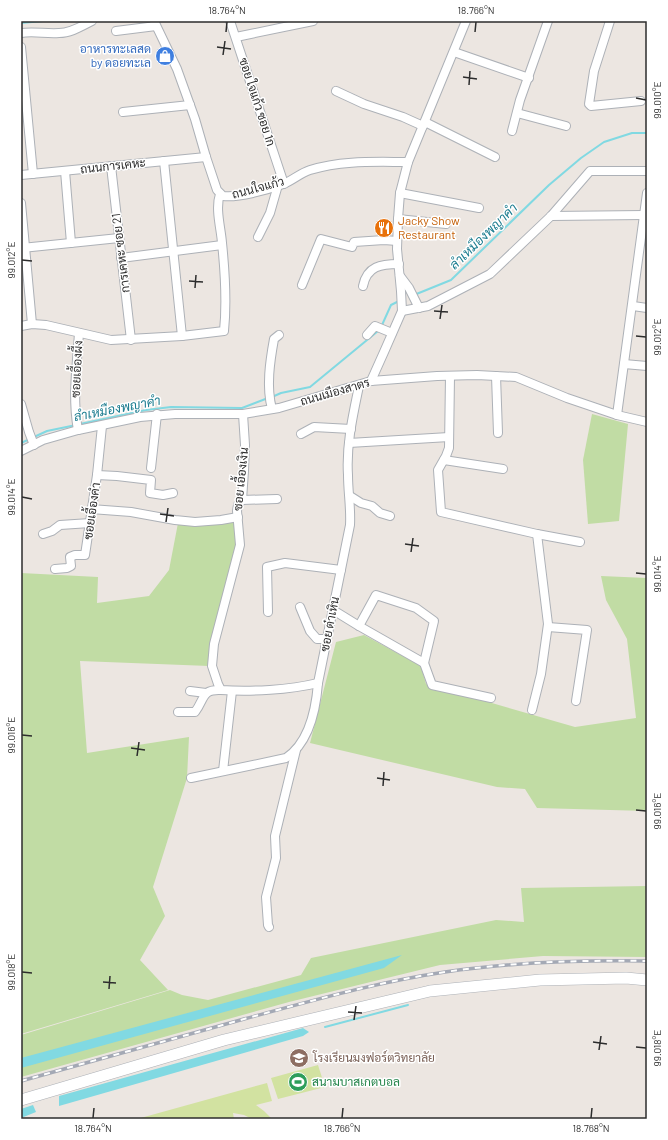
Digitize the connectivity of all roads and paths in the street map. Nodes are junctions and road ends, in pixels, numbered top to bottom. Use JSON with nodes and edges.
{"nodes":[{"id":1,"x":92,"y":21,"type":"edge"},
{"id":2,"x":230,"y":21,"type":"edge"},
{"id":3,"x":313,"y":21,"type":"edge"},
{"id":4,"x":466,"y":21,"type":"edge"},
{"id":5,"x":548,"y":21,"type":"edge"},
{"id":6,"x":610,"y":21,"type":"edge"},
{"id":7,"x":155,"y":23,"type":"edge"},
{"id":8,"x":283,"y":24,"type":"edge"},
{"id":9,"x":116,"y":31,"type":"dead end"},
{"id":10,"x":21,"y":34,"type":"edge"},
{"id":11,"x":236,"y":37,"type":"junction"},
{"id":12,"x":21,"y":48,"type":"edge"},
{"id":13,"x":454,"y":52,"type":"junction"},
{"id":14,"x":529,"y":78,"type":"junction"},
{"id":15,"x":336,"y":91,"type":"dead end"},
{"id":16,"x":641,"y":101,"type":"dead end"},
{"id":17,"x":190,"y":105,"type":"junction"},
{"id":18,"x":123,"y":112,"type":"dead end"},
{"id":19,"x":517,"y":113,"type":"junction"},
{"id":20,"x":424,"y":124,"type":"junction"},
{"id":21,"x":566,"y":126,"type":"dead end"},
{"id":22,"x":512,"y":131,"type":"dead end"},
{"id":23,"x":206,"y":157,"type":"junction"},
{"id":24,"x":495,"y":157,"type":"dead end"},
{"id":25,"x":164,"y":161,"type":"junction"},
{"id":26,"x":408,"y":162,"type":"junction"},
{"id":27,"x":111,"y":166,"type":"junction"},
{"id":28,"x":65,"y":171,"type":"junction"},
{"id":29,"x":647,"y":171,"type":"edge"},
{"id":30,"x":33,"y":174,"type":"junction"},
{"id":31,"x":21,"y":175,"type":"edge"},
{"id":32,"x":281,"y":185,"type":"junction"},
{"id":33,"x":400,"y":193,"type":"junction"},
{"id":34,"x":647,"y":193,"type":"edge"},
{"id":35,"x":220,"y":194,"type":"junction"},
{"id":36,"x":21,"y":203,"type":"edge"},
{"id":37,"x":479,"y":208,"type":"dead end"},
{"id":38,"x":644,"y":214,"type":"junction"},
{"id":39,"x":551,"y":216,"type":"junction"},
{"id":40,"x":398,"y":220,"type":"junction"},
{"id":41,"x":446,"y":224,"type":"dead end"},
{"id":42,"x":258,"y":237,"type":"dead end"},
{"id":43,"x":119,"y":238,"type":"junction"},
{"id":44,"x":397,"y":242,"type":"junction"},
{"id":45,"x":71,"y":243,"type":"junction"},
{"id":46,"x":222,"y":245,"type":"junction"},
{"id":47,"x":23,"y":248,"type":"edge"},
{"id":48,"x":173,"y":250,"type":"junction"},
{"id":49,"x":643,"y":250,"type":"edge"},
{"id":50,"x":121,"y":258,"type":"junction"},
{"id":51,"x":399,"y":264,"type":"junction"},
{"id":52,"x":302,"y":285,"type":"dead end"},
{"id":53,"x":363,"y":286,"type":"dead end"},
{"id":54,"x":405,"y":290,"type":"junction"},
{"id":55,"x":632,"y":306,"type":"junction"},
{"id":56,"x":402,"y":307,"type":"junction"},
{"id":57,"x":419,"y":308,"type":"junction"},
{"id":58,"x":647,"y":308,"type":"edge"},
{"id":59,"x":32,"y":324,"type":"junction"},
{"id":60,"x":21,"y":326,"type":"edge"},
{"id":61,"x":79,"y":333,"type":"junction"},
{"id":62,"x":392,"y":333,"type":"junction"},
{"id":63,"x":279,"y":335,"type":"dead end"},
{"id":64,"x":367,"y":335,"type":"dead end"},
{"id":65,"x":182,"y":336,"type":"junction"},
{"id":66,"x":131,"y":340,"type":"junction"},
{"id":67,"x":624,"y":364,"type":"junction"},
{"id":68,"x":647,"y":366,"type":"edge"},
{"id":69,"x":377,"y":368,"type":"junction"},
{"id":70,"x":450,"y":376,"type":"junction"},
{"id":71,"x":496,"y":376,"type":"junction"},
{"id":72,"x":388,"y":380,"type":"junction"},
{"id":73,"x":371,"y":381,"type":"junction"},
{"id":74,"x":359,"y":386,"type":"junction"},
{"id":75,"x":21,"y":404,"type":"edge"},
{"id":76,"x":272,"y":407,"type":"junction"},
{"id":77,"x":157,"y":414,"type":"junction"},
{"id":78,"x":243,"y":414,"type":"junction"},
{"id":79,"x":617,"y":415,"type":"junction"},
{"id":80,"x":647,"y":422,"type":"edge"},
{"id":81,"x":77,"y":425,"type":"junction"},
{"id":82,"x":102,"y":426,"type":"junction"},
{"id":83,"x":351,"y":429,"type":"junction"},
{"id":84,"x":498,"y":433,"type":"dead end"},
{"id":85,"x":301,"y":434,"type":"dead end"},
{"id":86,"x":449,"y":437,"type":"junction"},
{"id":87,"x":31,"y":439,"type":"junction"},
{"id":88,"x":349,"y":443,"type":"junction"},
{"id":89,"x":21,"y":451,"type":"edge"},
{"id":90,"x":444,"y":460,"type":"junction"},
{"id":91,"x":151,"y":468,"type":"dead end"},
{"id":92,"x":503,"y":469,"type":"dead end"},
{"id":93,"x":97,"y":475,"type":"junction"},
{"id":94,"x":173,"y":493,"type":"dead end"},
{"id":95,"x":350,"y":496,"type":"junction"},
{"id":96,"x":277,"y":499,"type":"dead end"},
{"id":97,"x":242,"y":500,"type":"junction"},
{"id":98,"x":91,"y":509,"type":"junction"},
{"id":99,"x":390,"y":516,"type":"dead end"},
{"id":100,"x":238,"y":517,"type":"junction"},
{"id":101,"x":90,"y":523,"type":"junction"},
{"id":102,"x":43,"y":534,"type":"dead end"},
{"id":103,"x":537,"y":534,"type":"junction"},
{"id":104,"x":580,"y":542,"type":"dead end"},
{"id":105,"x":55,"y":569,"type":"dead end"},
{"id":106,"x":341,"y":570,"type":"junction"},
{"id":107,"x":300,"y":607,"type":"dead end"},
{"id":108,"x":333,"y":610,"type":"junction"},
{"id":109,"x":268,"y":612,"type":"dead end"},
{"id":110,"x":358,"y":626,"type":"junction"},
{"id":111,"x":548,"y":627,"type":"junction"},
{"id":112,"x":327,"y":639,"type":"junction"},
{"id":113,"x":424,"y":663,"type":"junction"},
{"id":114,"x":318,"y":683,"type":"junction"},
{"id":115,"x":221,"y":690,"type":"junction"},
{"id":116,"x":190,"y":691,"type":"dead end"},
{"id":117,"x":232,"y":691,"type":"junction"},
{"id":118,"x":206,"y":693,"type":"junction"},
{"id":119,"x":491,"y":698,"type":"dead end"},
{"id":120,"x":576,"y":700,"type":"dead end"},
{"id":121,"x":532,"y":710,"type":"dead end"},
{"id":122,"x":178,"y":712,"type":"dead end"},
{"id":123,"x":296,"y":749,"type":"junction"},
{"id":124,"x":223,"y":771,"type":"junction"},
{"id":125,"x":191,"y":778,"type":"dead end"},
{"id":126,"x":269,"y":927,"type":"dead end"},
{"id":127,"x":647,"y":980,"type":"edge"},
{"id":128,"x":21,"y":1100,"type":"edge"}],
"edges":[{"from":1,"to":10,"type":"street"},
{"from":2,"to":11,"type":"street","name":"ซอย ใจแก้ว ซอย 1ก"},
{"from":3,"to":8,"type":"street"},
{"from":4,"to":13,"type":"street"},
{"from":5,"to":14,"type":"street"},
{"from":6,"to":16,"type":"street"},
{"from":7,"to":9,"type":"street"},
{"from":7,"to":17,"type":"street","name":"ถนนใจแก้ว"},
{"from":8,"to":11,"type":"street"},
{"from":11,"to":32,"type":"street","name":"ซอย ใจแก้ว ซอย 1ก"},
{"from":12,"to":30,"type":"street"},
{"from":13,"to":14,"type":"street"},
{"from":13,"to":20,"type":"street"},
{"from":14,"to":19,"type":"street"},
{"from":15,"to":20,"type":"street"},
{"from":17,"to":18,"type":"street"},
{"from":17,"to":23,"type":"street","name":"ถนนใจแก้ว"},
{"from":19,"to":21,"type":"street"},
{"from":19,"to":22,"type":"street"},
{"from":20,"to":24,"type":"street"},
{"from":20,"to":26,"type":"street"},
{"from":23,"to":25,"type":"street","name":"ถนนการเคหะ"},
{"from":23,"to":35,"type":"street","name":"ถนนใจแก้ว"},
{"from":25,"to":27,"type":"street","name":"ถนนการเคหะ"},
{"from":25,"to":48,"type":"street"},
{"from":26,"to":32,"type":"street","name":"ถนนใจแก้ว"},
{"from":26,"to":33,"type":"street"},
{"from":27,"to":28,"type":"street","name":"ถนนการเคหะ"},
{"from":27,"to":43,"type":"street","name":"การเคหะ ซอย 21"},
{"from":28,"to":30,"type":"street","name":"ถนนการเคหะ"},
{"from":28,"to":45,"type":"street"},
{"from":29,"to":39,"type":"street"},
{"from":30,"to":31,"type":"street","name":"ถนนการเคหะ"},
{"from":32,"to":35,"type":"street","name":"ถนนใจแก้ว"},
{"from":32,"to":42,"type":"street"},
{"from":33,"to":37,"type":"street"},
{"from":33,"to":40,"type":"street"},
{"from":34,"to":38,"type":"street"},
{"from":35,"to":46,"type":"street"},
{"from":36,"to":47,"type":"street"},
{"from":38,"to":39,"type":"street"},
{"from":38,"to":49,"type":"street"},
{"from":39,"to":57,"type":"street"},
{"from":40,"to":41,"type":"street"},
{"from":40,"to":44,"type":"street"},
{"from":43,"to":45,"type":"street"},
{"from":43,"to":50,"type":"street","name":"การเคหะ ซอย 21"},
{"from":44,"to":51,"type":"street"},
{"from":44,"to":52,"type":"street"},
{"from":45,"to":47,"type":"street"},
{"from":46,"to":48,"type":"street"},
{"from":46,"to":65,"type":"street"},
{"from":47,"to":59,"type":"street"},
{"from":48,"to":50,"type":"street"},
{"from":48,"to":65,"type":"street"},
{"from":49,"to":55,"type":"street"},
{"from":50,"to":66,"type":"street","name":"การเคหะ ซอย 21"},
{"from":51,"to":53,"type":"street"},
{"from":51,"to":54,"type":"street"},
{"from":54,"to":56,"type":"street"},
{"from":54,"to":57,"type":"street"},
{"from":55,"to":58,"type":"street"},
{"from":55,"to":67,"type":"street"},
{"from":56,"to":57,"type":"street"},
{"from":56,"to":62,"type":"street"},
{"from":59,"to":60,"type":"street"},
{"from":59,"to":61,"type":"street"},
{"from":61,"to":66,"type":"street"},
{"from":61,"to":81,"type":"street","name":"ซอยเอื้องผื้ง"},
{"from":62,"to":64,"type":"street"},
{"from":62,"to":69,"type":"street"},
{"from":63,"to":76,"type":"street"},
{"from":65,"to":66,"type":"street"},
{"from":67,"to":68,"type":"street"},
{"from":67,"to":79,"type":"street"},
{"from":69,"to":72,"type":"street"},
{"from":69,"to":73,"type":"street"},
{"from":70,"to":71,"type":"street","name":"ถนนเมืองสาตร"},
{"from":70,"to":72,"type":"street","name":"ถนนเมืองสาตร"},
{"from":70,"to":86,"type":"street"},
{"from":71,"to":79,"type":"street","name":"ถนนเมืองสาตร"},
{"from":71,"to":84,"type":"street"},
{"from":72,"to":73,"type":"street","name":"ถนนเมืองสาตร"},
{"from":73,"to":74,"type":"street","name":"ถนนเมืองสาตร"},
{"from":74,"to":76,"type":"street","name":"ถนนเมืองสาตร"},
{"from":74,"to":83,"type":"street","name":"ซอย ต๋าเหิน"},
{"from":75,"to":87,"type":"street"},
{"from":76,"to":78,"type":"street","name":"ถนนเมืองสาตร"},
{"from":77,"to":78,"type":"street","name":"ถนนเมืองสาตร"},
{"from":77,"to":82,"type":"street","name":"ถนนเมืองสาตร"},
{"from":77,"to":91,"type":"street"},
{"from":78,"to":97,"type":"street","name":"ซอย เอื้องเงิน"},
{"from":79,"to":80,"type":"street","name":"ถนนเมืองสาตร"},
{"from":81,"to":82,"type":"street","name":"ถนนเมืองสาตร"},
{"from":81,"to":87,"type":"street","name":"ถนนเมืองสาตร"},
{"from":82,"to":93,"type":"street","name":"ซอยเอื้องคำ"},
{"from":83,"to":85,"type":"street"},
{"from":83,"to":88,"type":"street","name":"ซอย ต๋าเหิน"},
{"from":86,"to":88,"type":"street"},
{"from":86,"to":90,"type":"street"},
{"from":87,"to":89,"type":"street","name":"ถนนเมืองสาตร"},
{"from":88,"to":95,"type":"street","name":"ซอย ต๋าเหิน"},
{"from":90,"to":92,"type":"street"},
{"from":90,"to":103,"type":"street"},
{"from":93,"to":94,"type":"street"},
{"from":93,"to":98,"type":"street","name":"ซอยเอื้องคำ"},
{"from":95,"to":99,"type":"street"},
{"from":95,"to":106,"type":"street","name":"ซอย ต๋าเหิน"},
{"from":96,"to":97,"type":"street"},
{"from":97,"to":100,"type":"street","name":"ซอย เอื้องเงิน"},
{"from":98,"to":100,"type":"street"},
{"from":98,"to":101,"type":"street","name":"ซอยเอื้องคำ"},
{"from":100,"to":115,"type":"street","name":"ซอย เอื้องเงิน"},
{"from":101,"to":102,"type":"street"},
{"from":101,"to":105,"type":"street","name":"ซอยเอื้องคำ"},
{"from":103,"to":104,"type":"street"},
{"from":103,"to":111,"type":"street"},
{"from":106,"to":108,"type":"street","name":"ซอย ต๋าเหิน"},
{"from":106,"to":109,"type":"street"},
{"from":107,"to":112,"type":"street"},
{"from":108,"to":110,"type":"street"},
{"from":108,"to":112,"type":"street","name":"ซอย ต๋าเหิน"},
{"from":110,"to":113,"type":"street"},
{"from":110,"to":113,"type":"street"},
{"from":111,"to":120,"type":"street"},
{"from":111,"to":121,"type":"street"},
{"from":112,"to":114,"type":"street","name":"ซอย ต๋าเหิน"},
{"from":113,"to":119,"type":"street"},
{"from":114,"to":117,"type":"street"},
{"from":114,"to":123,"type":"street","name":"ซอย ต๋าเหิน"},
{"from":115,"to":117,"type":"street"},
{"from":115,"to":118,"type":"street"},
{"from":116,"to":118,"type":"street"},
{"from":117,"to":124,"type":"street"},
{"from":118,"to":122,"type":"street"},
{"from":123,"to":124,"type":"street","name":"ซอย ต๋าเหิน"},
{"from":123,"to":126,"type":"street"},
{"from":124,"to":125,"type":"street","name":"ซอย ต๋าเหิน"},
{"from":127,"to":128,"type":"main road"}]}
